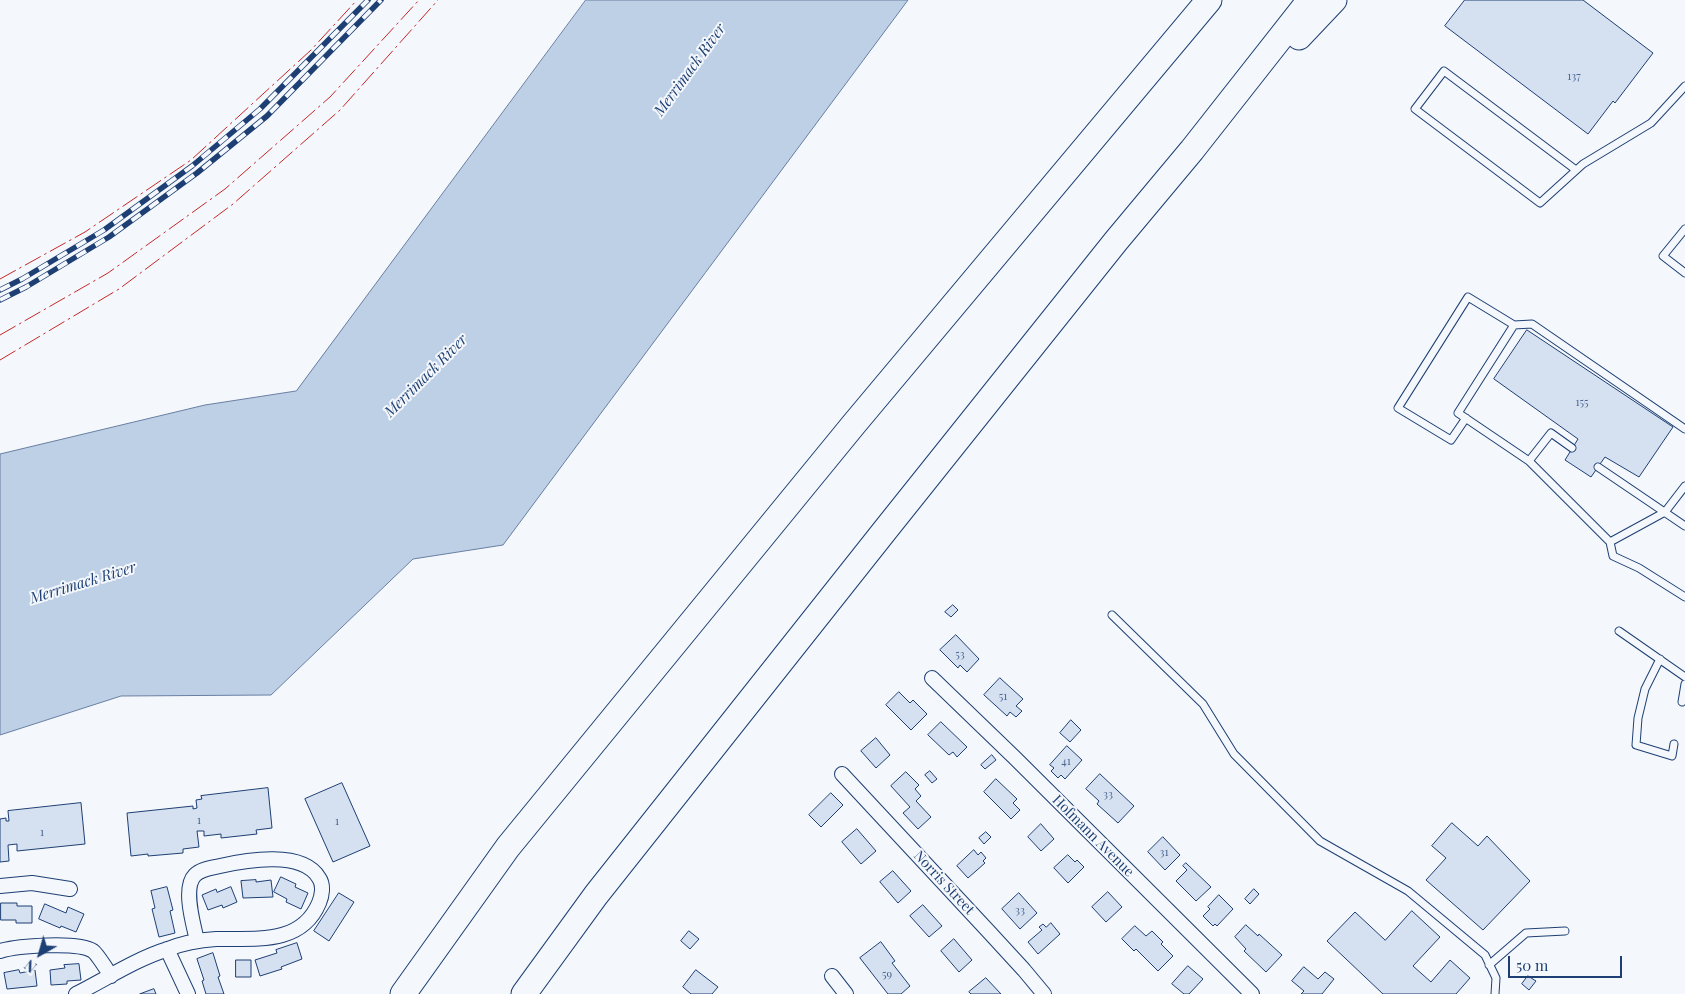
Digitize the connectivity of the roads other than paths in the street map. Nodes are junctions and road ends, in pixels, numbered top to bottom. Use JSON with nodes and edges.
{"nodes":[{"id":1,"x":1209,"y":0,"type":"edge"},
{"id":2,"x":1310,"y":0,"type":"edge"},
{"id":3,"x":1334,"y":0,"type":"edge"},
{"id":4,"x":1685,"y":86,"type":"edge"},
{"id":5,"x":1192,"y":150,"type":"junction"},
{"id":6,"x":1576,"y":170,"type":"junction"},
{"id":7,"x":1685,"y":229,"type":"edge"},
{"id":8,"x":1685,"y":273,"type":"edge"},
{"id":9,"x":1514,"y":325,"type":"junction"},
{"id":10,"x":1466,"y":418,"type":"junction"},
{"id":11,"x":1685,"y":430,"type":"edge"},
{"id":12,"x":1572,"y":448,"type":"dead end"},
{"id":13,"x":1529,"y":461,"type":"junction"},
{"id":14,"x":1598,"y":467,"type":"dead end"},
{"id":15,"x":1685,"y":486,"type":"edge"},
{"id":16,"x":1665,"y":512,"type":"junction"},
{"id":17,"x":1685,"y":526,"type":"edge"},
{"id":18,"x":1610,"y":542,"type":"junction"},
{"id":19,"x":1685,"y":597,"type":"edge"},
{"id":20,"x":1112,"y":615,"type":"dead end"},
{"id":21,"x":1620,"y":631,"type":"dead end"},
{"id":22,"x":1660,"y":660,"type":"junction"},
{"id":23,"x":1685,"y":677,"type":"edge"},
{"id":24,"x":932,"y":678,"type":"dead end"},
{"id":25,"x":1685,"y":684,"type":"edge"},
{"id":26,"x":1683,"y":697,"type":"edge"},
{"id":27,"x":1674,"y":744,"type":"dead end"},
{"id":28,"x":842,"y":774,"type":"dead end"},
{"id":29,"x":0,"y":886,"type":"edge"},
{"id":30,"x":70,"y":889,"type":"dead end"},
{"id":31,"x":1565,"y":930,"type":"dead end"},
{"id":32,"x":198,"y":941,"type":"junction"},
{"id":33,"x":167,"y":949,"type":"junction"},
{"id":34,"x":0,"y":951,"type":"edge"},
{"id":35,"x":1490,"y":964,"type":"junction"},
{"id":36,"x":111,"y":976,"type":"junction"},
{"id":37,"x":832,"y":976,"type":"dead end"},
{"id":38,"x":76,"y":994,"type":"edge"},
{"id":39,"x":188,"y":994,"type":"edge"},
{"id":40,"x":403,"y":994,"type":"edge"},
{"id":41,"x":524,"y":994,"type":"edge"},
{"id":42,"x":846,"y":994,"type":"edge"},
{"id":43,"x":1044,"y":994,"type":"edge"},
{"id":44,"x":1252,"y":994,"type":"edge"},
{"id":45,"x":1495,"y":994,"type":"edge"}],
"edges":[{"from":1,"to":40,"type":"highway"},
{"from":2,"to":5,"type":"highway"},
{"from":3,"to":5,"type":"highway"},
{"from":4,"to":6,"type":"lane"},
{"from":5,"to":41,"type":"highway"},
{"from":6,"to":6,"type":"lane"},
{"from":7,"to":8,"type":"lane"},
{"from":9,"to":10,"type":"lane"},
{"from":9,"to":10,"type":"lane"},
{"from":9,"to":11,"type":"lane"},
{"from":10,"to":13,"type":"lane"},
{"from":12,"to":13,"type":"lane"},
{"from":13,"to":18,"type":"lane"},
{"from":14,"to":16,"type":"lane"},
{"from":15,"to":16,"type":"lane"},
{"from":16,"to":17,"type":"lane"},
{"from":16,"to":18,"type":"lane"},
{"from":18,"to":19,"type":"lane"},
{"from":20,"to":35,"type":"lane"},
{"from":21,"to":22,"type":"lane"},
{"from":22,"to":23,"type":"lane"},
{"from":22,"to":27,"type":"lane"},
{"from":24,"to":44,"type":"street","name":"Hofmann Avenue"},
{"from":25,"to":26,"type":"lane"},
{"from":28,"to":43,"type":"street","name":"Norris Street"},
{"from":29,"to":30,"type":"street"},
{"from":31,"to":35,"type":"lane"},
{"from":32,"to":32,"type":"street"},
{"from":32,"to":33,"type":"street"},
{"from":33,"to":36,"type":"street"},
{"from":33,"to":39,"type":"street"},
{"from":34,"to":36,"type":"street"},
{"from":35,"to":45,"type":"lane"},
{"from":36,"to":38,"type":"street"},
{"from":37,"to":42,"type":"street"}]}
